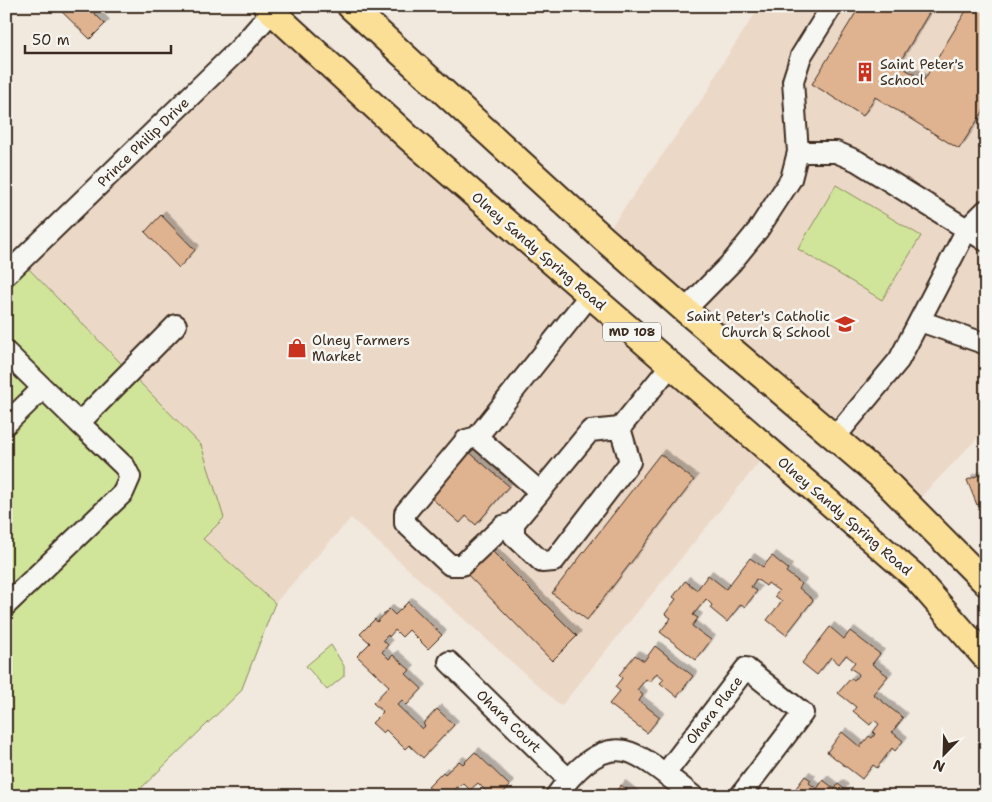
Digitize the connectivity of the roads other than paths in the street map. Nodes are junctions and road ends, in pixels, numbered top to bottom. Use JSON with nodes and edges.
{"nodes":[{"id":1,"x":350,"y":6,"type":"edge"},
{"id":2,"x":832,"y":6,"type":"edge"},
{"id":3,"x":272,"y":8,"type":"edge"},
{"id":4,"x":798,"y":152,"type":"junction"},
{"id":5,"x":986,"y":210,"type":"edge"},
{"id":6,"x":967,"y":229,"type":"junction"},
{"id":7,"x":986,"y":241,"type":"edge"},
{"id":8,"x":6,"y":275,"type":"edge"},
{"id":9,"x":590,"y":295,"type":"junction"},
{"id":10,"x":684,"y":310,"type":"junction"},
{"id":11,"x":920,"y":321,"type":"junction"},
{"id":12,"x":176,"y":325,"type":"dead end"},
{"id":13,"x":986,"y":344,"type":"edge"},
{"id":14,"x":6,"y":352,"type":"edge"},
{"id":15,"x":671,"y":366,"type":"junction"},
{"id":16,"x":43,"y":388,"type":"junction"},
{"id":17,"x":79,"y":423,"type":"junction"},
{"id":18,"x":6,"y":424,"type":"edge"},
{"id":19,"x":620,"y":428,"type":"junction"},
{"id":20,"x":477,"y":438,"type":"junction"},
{"id":21,"x":835,"y":438,"type":"junction"},
{"id":22,"x":540,"y":492,"type":"junction"},
{"id":23,"x":514,"y":523,"type":"junction"},
{"id":24,"x":986,"y":583,"type":"edge"},
{"id":25,"x":6,"y":605,"type":"edge"},
{"id":26,"x":986,"y":658,"type":"edge"},
{"id":27,"x":449,"y":662,"type":"dead end"},
{"id":28,"x":664,"y":774,"type":"junction"},
{"id":29,"x":568,"y":779,"type":"junction"},
{"id":30,"x":556,"y":796,"type":"edge"},
{"id":31,"x":693,"y":796,"type":"edge"},
{"id":32,"x":740,"y":796,"type":"edge"}],
"edges":[{"from":1,"to":10,"type":"main road"},
{"from":2,"to":4,"type":"street"},
{"from":3,"to":8,"type":"street","name":"Prince Philip Drive"},
{"from":3,"to":9,"type":"main road","name":"Olney Sandy Spring Road","number":"MD 108"},
{"from":4,"to":6,"type":"street"},
{"from":4,"to":10,"type":"street"},
{"from":5,"to":6,"type":"street"},
{"from":6,"to":7,"type":"street"},
{"from":6,"to":11,"type":"street"},
{"from":9,"to":15,"type":"main road","name":"Olney Sandy Spring Road","number":"MD 108"},
{"from":9,"to":20,"type":"street"},
{"from":10,"to":21,"type":"main road"},
{"from":11,"to":13,"type":"street"},
{"from":11,"to":21,"type":"street"},
{"from":12,"to":17,"type":"street"},
{"from":14,"to":16,"type":"street"},
{"from":15,"to":19,"type":"street"},
{"from":15,"to":26,"type":"main road","name":"Olney Sandy Spring Road","number":"MD 108"},
{"from":16,"to":17,"type":"street"},
{"from":16,"to":18,"type":"street"},
{"from":17,"to":25,"type":"street"},
{"from":19,"to":22,"type":"street"},
{"from":19,"to":23,"type":"street"},
{"from":20,"to":22,"type":"street"},
{"from":20,"to":23,"type":"street"},
{"from":21,"to":24,"type":"main road"},
{"from":22,"to":23,"type":"street"},
{"from":27,"to":29,"type":"street","name":"Ohara Court"},
{"from":28,"to":29,"type":"street"},
{"from":28,"to":31,"type":"street"},
{"from":28,"to":32,"type":"street","name":"Ohara Place"},
{"from":29,"to":30,"type":"street"}]}
